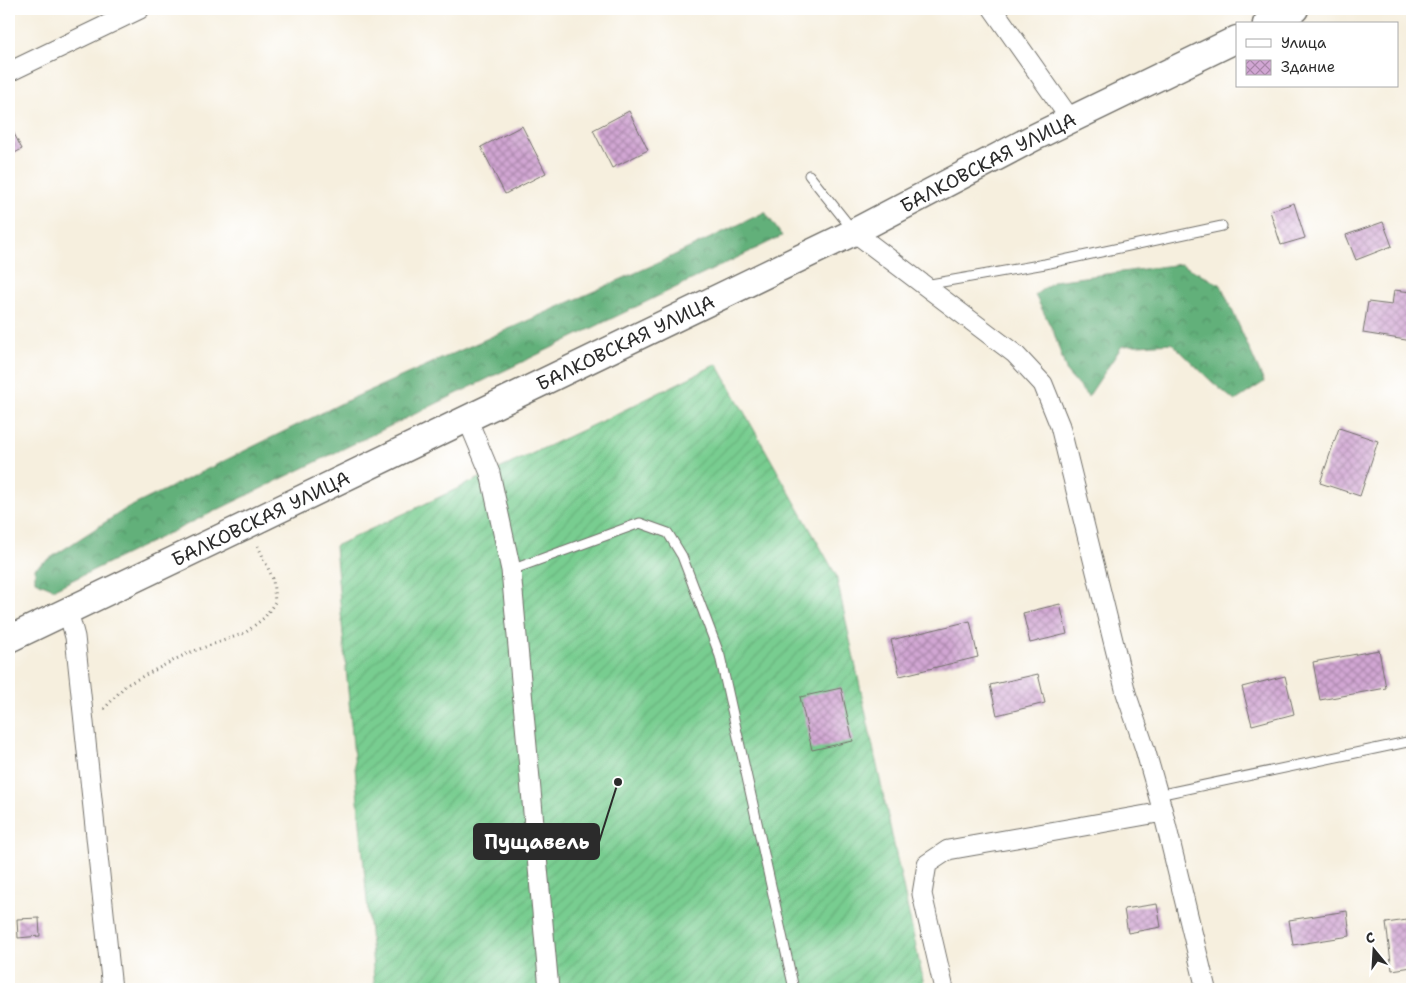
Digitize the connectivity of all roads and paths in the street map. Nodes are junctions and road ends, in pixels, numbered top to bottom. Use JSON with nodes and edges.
{"nodes":[{"id":1,"x":140,"y":9,"type":"edge"},
{"id":2,"x":993,"y":9,"type":"edge"},
{"id":3,"x":1295,"y":9,"type":"edge"},
{"id":4,"x":1270,"y":22,"type":"edge"},
{"id":5,"x":1236,"y":39,"type":"edge"},
{"id":6,"x":9,"y":72,"type":"edge"},
{"id":7,"x":1071,"y":120,"type":"junction"},
{"id":8,"x":809,"y":175,"type":"dead end"},
{"id":9,"x":1222,"y":226,"type":"dead end"},
{"id":10,"x":854,"y":232,"type":"junction"},
{"id":11,"x":924,"y":285,"type":"junction"},
{"id":12,"x":467,"y":418,"type":"junction"},
{"id":13,"x":249,"y":524,"type":"junction"},
{"id":14,"x":511,"y":570,"type":"junction"},
{"id":15,"x":68,"y":611,"type":"junction"},
{"id":16,"x":9,"y":639,"type":"edge"},
{"id":17,"x":85,"y":738,"type":"junction"},
{"id":18,"x":1412,"y":741,"type":"edge"},
{"id":19,"x":1160,"y":804,"type":"junction"},
{"id":20,"x":112,"y":989,"type":"edge"},
{"id":21,"x":549,"y":989,"type":"edge"},
{"id":22,"x":794,"y":989,"type":"edge"},
{"id":23,"x":944,"y":989,"type":"edge"},
{"id":24,"x":1206,"y":989,"type":"edge"}],
"edges":[{"from":1,"to":6,"type":"street"},
{"from":2,"to":7,"type":"street"},
{"from":3,"to":4,"type":"main road"},
{"from":5,"to":7,"type":"main road","name":"БАЛКОВСКАЯ УЛИЦА"},
{"from":7,"to":10,"type":"main road","name":"БАЛКОВСКАЯ УЛИЦА"},
{"from":8,"to":10,"type":"lane"},
{"from":9,"to":11,"type":"lane"},
{"from":10,"to":11,"type":"street"},
{"from":10,"to":12,"type":"main road","name":"БАЛКОВСКАЯ УЛИЦА"},
{"from":11,"to":19,"type":"street"},
{"from":12,"to":13,"type":"main road","name":"БАЛКОВСКАЯ УЛИЦА"},
{"from":12,"to":14,"type":"street"},
{"from":13,"to":15,"type":"main road","name":"БАЛКОВСКАЯ УЛИЦА"},
{"from":13,"to":17,"type":"path"},
{"from":14,"to":21,"type":"street"},
{"from":14,"to":22,"type":"lane"},
{"from":15,"to":16,"type":"main road","name":"БАЛКОВСКАЯ УЛИЦА"},
{"from":15,"to":17,"type":"street"},
{"from":17,"to":20,"type":"street"},
{"from":18,"to":19,"type":"lane"},
{"from":19,"to":23,"type":"street"},
{"from":19,"to":24,"type":"street"}]}
